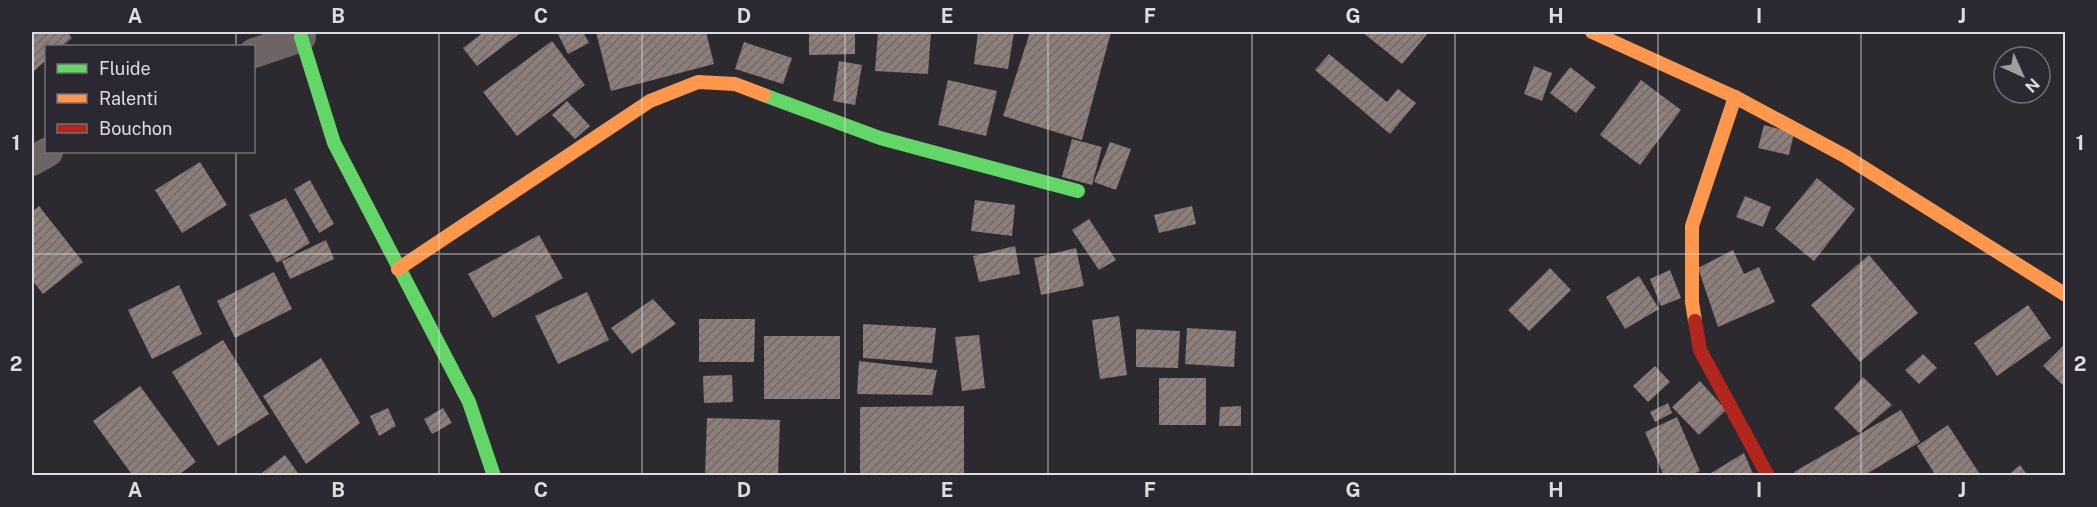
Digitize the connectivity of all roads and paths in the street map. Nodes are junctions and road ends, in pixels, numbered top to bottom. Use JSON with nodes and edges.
{"nodes":[{"id":1,"x":1600,"y":33,"type":"edge"},
{"id":2,"x":301,"y":34,"type":"edge"},
{"id":3,"x":255,"y":53,"type":"edge"},
{"id":4,"x":1735,"y":98,"type":"junction"},
{"id":5,"x":46,"y":153,"type":"edge"},
{"id":6,"x":32,"y":161,"type":"edge"},
{"id":7,"x":1078,"y":191,"type":"dead end"},
{"id":8,"x":398,"y":269,"type":"junction"},
{"id":9,"x":2066,"y":295,"type":"edge"},
{"id":10,"x":494,"y":476,"type":"edge"},
{"id":11,"x":1768,"y":476,"type":"edge"}],
"edges":[{"from":1,"to":4,"type":"street"},
{"from":2,"to":3,"type":"street"},
{"from":2,"to":8,"type":"street"},
{"from":4,"to":9,"type":"street"},
{"from":4,"to":11,"type":"street"},
{"from":5,"to":6,"type":"street"},
{"from":7,"to":8,"type":"street"},
{"from":8,"to":10,"type":"street"}]}
